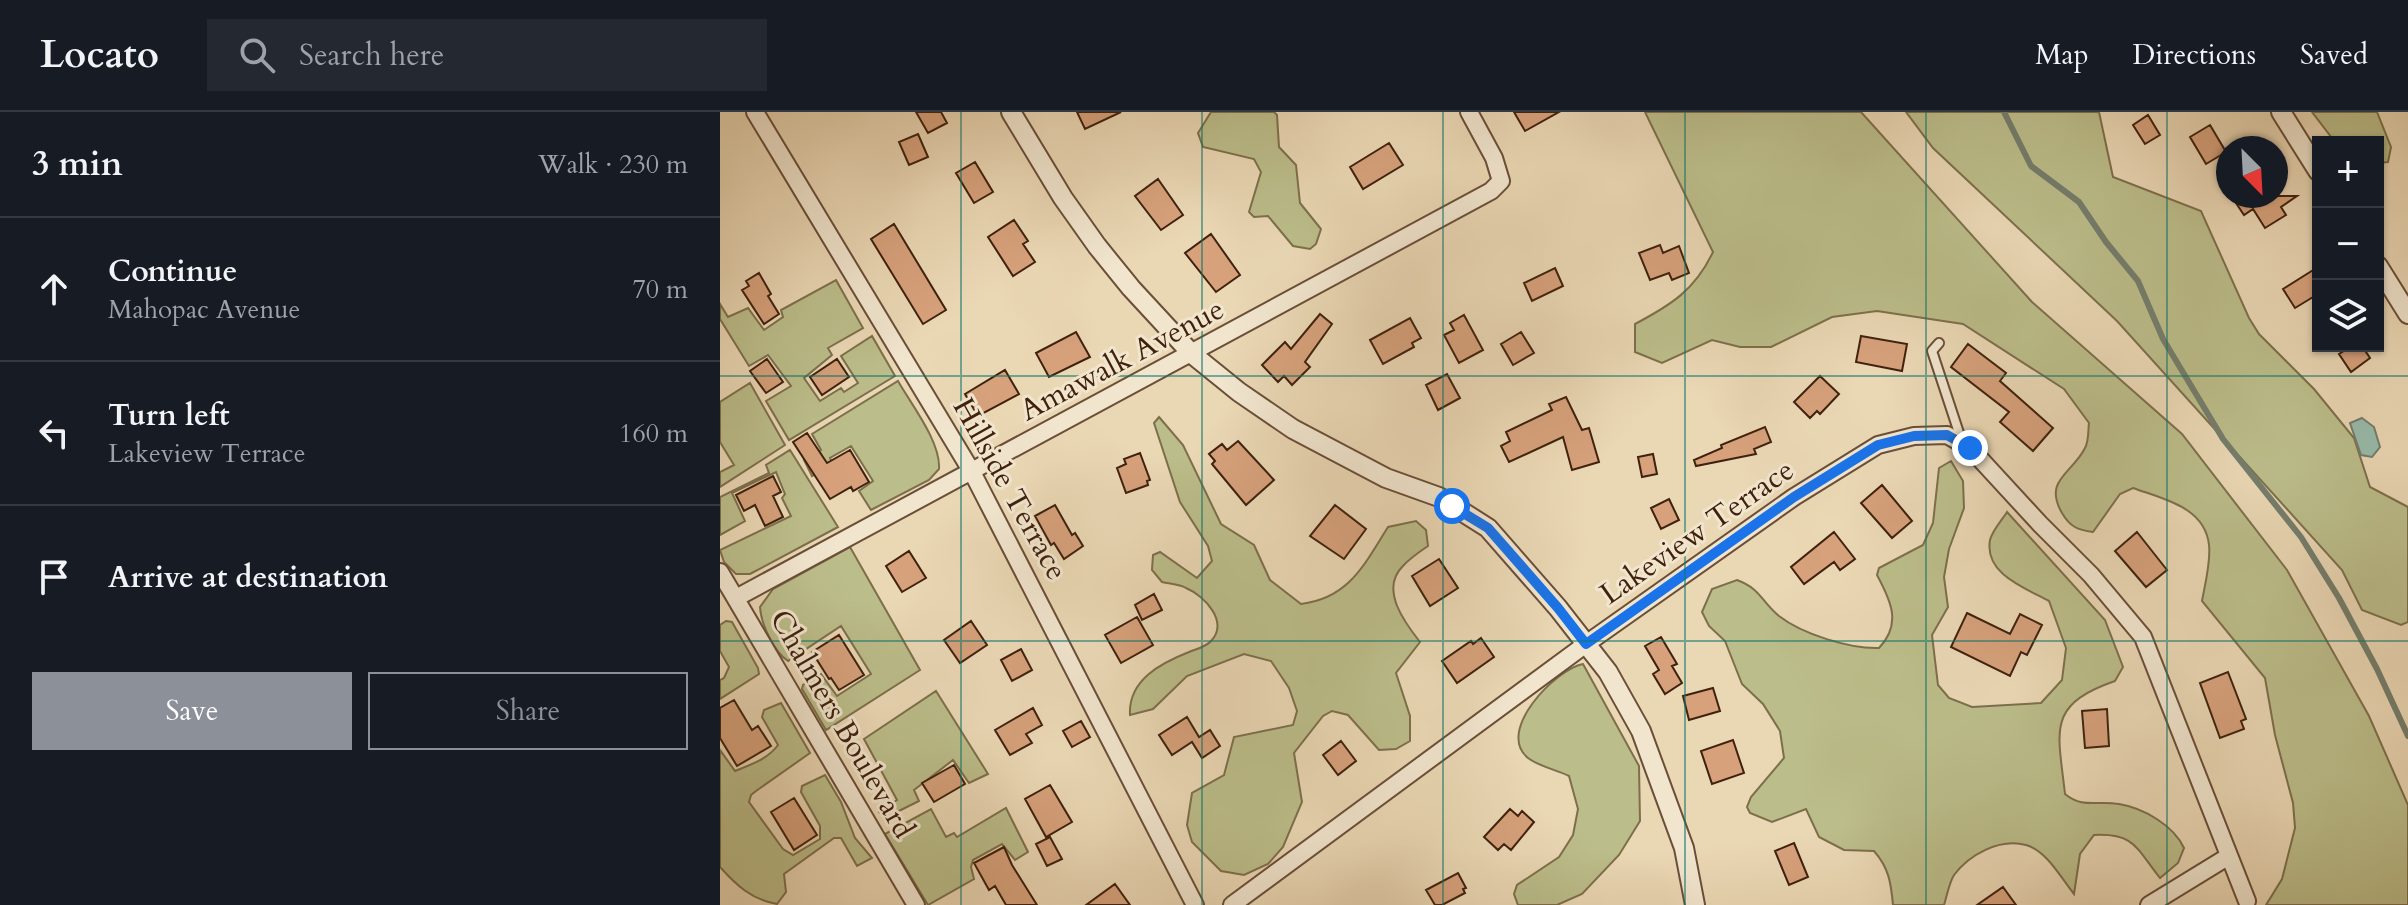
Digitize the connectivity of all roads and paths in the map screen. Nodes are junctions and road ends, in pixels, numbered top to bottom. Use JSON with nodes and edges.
{"nodes":[{"id":1,"x":755,"y":112,"type":"edge"},
{"id":2,"x":1011,"y":112,"type":"edge"},
{"id":3,"x":1469,"y":112,"type":"edge"},
{"id":4,"x":2281,"y":112,"type":"edge"},
{"id":5,"x":2312,"y":161,"type":"edge"},
{"id":6,"x":2384,"y":276,"type":"edge"},
{"id":7,"x":2408,"y":314,"type":"edge"},
{"id":8,"x":1939,"y":343,"type":"dead end"},
{"id":9,"x":1192,"y":354,"type":"junction"},
{"id":10,"x":1962,"y":443,"type":"junction"},
{"id":11,"x":972,"y":472,"type":"junction"},
{"id":12,"x":720,"y":572,"type":"edge"},
{"id":13,"x":736,"y":598,"type":"junction"},
{"id":14,"x":1586,"y":644,"type":"junction"},
{"id":15,"x":2229,"y":856,"type":"junction"},
{"id":16,"x":2247,"y":901,"type":"dead end"},
{"id":17,"x":916,"y":905,"type":"edge"},
{"id":18,"x":1195,"y":905,"type":"edge"},
{"id":19,"x":1232,"y":905,"type":"edge"},
{"id":20,"x":1695,"y":905,"type":"edge"},
{"id":21,"x":2149,"y":905,"type":"edge"}],
"edges":[{"from":1,"to":11,"type":"street","name":"Hillside Terrace"},
{"from":2,"to":9,"type":"street"},
{"from":3,"to":9,"type":"street","name":"Amawalk Avenue"},
{"from":4,"to":5,"type":"street"},
{"from":6,"to":7,"type":"street"},
{"from":8,"to":10,"type":"lane"},
{"from":9,"to":11,"type":"street","name":"Amawalk Avenue"},
{"from":9,"to":14,"type":"street"},
{"from":10,"to":14,"type":"street","name":"Lakeview Terrace"},
{"from":10,"to":15,"type":"street"},
{"from":11,"to":13,"type":"street","name":"Amawalk Avenue"},
{"from":11,"to":18,"type":"street","name":"Hillside Terrace"},
{"from":12,"to":13,"type":"street","name":"Chalmers Boulevard"},
{"from":13,"to":17,"type":"street","name":"Chalmers Boulevard"},
{"from":14,"to":19,"type":"street","name":"Lakeview Terrace"},
{"from":14,"to":20,"type":"street"},
{"from":15,"to":16,"type":"street"},
{"from":15,"to":21,"type":"street"}]}
